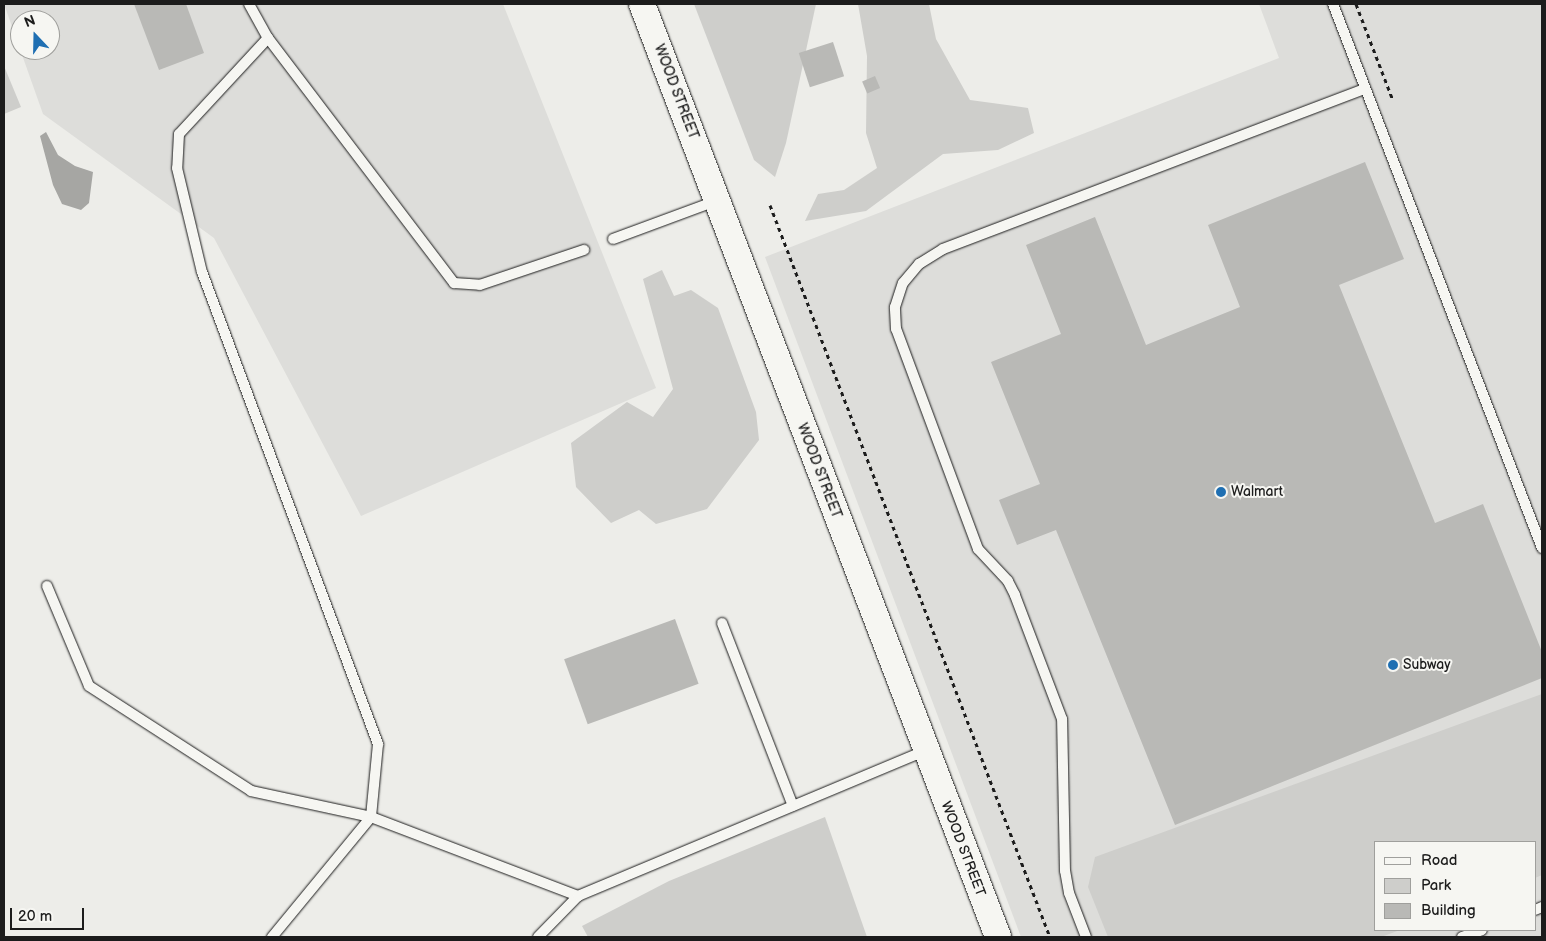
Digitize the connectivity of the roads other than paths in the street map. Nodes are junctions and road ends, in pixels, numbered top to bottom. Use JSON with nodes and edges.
{"nodes":[{"id":1,"x":249,"y":4,"type":"edge"},
{"id":2,"x":642,"y":4,"type":"edge"},
{"id":3,"x":1333,"y":4,"type":"edge"},
{"id":4,"x":268,"y":38,"type":"junction"},
{"id":5,"x":1365,"y":89,"type":"junction"},
{"id":6,"x":717,"y":200,"type":"junction"},
{"id":7,"x":613,"y":239,"type":"dead end"},
{"id":8,"x":584,"y":250,"type":"dead end"},
{"id":9,"x":1542,"y":548,"type":"edge"},
{"id":10,"x":47,"y":586,"type":"dead end"},
{"id":11,"x":722,"y":623,"type":"dead end"},
{"id":12,"x":925,"y":752,"type":"junction"},
{"id":13,"x":793,"y":806,"type":"junction"},
{"id":14,"x":371,"y":817,"type":"junction"},
{"id":15,"x":578,"y":896,"type":"junction"},
{"id":16,"x":1479,"y":931,"type":"edge"},
{"id":17,"x":272,"y":937,"type":"edge"},
{"id":18,"x":538,"y":937,"type":"edge"},
{"id":19,"x":998,"y":937,"type":"edge"},
{"id":20,"x":1086,"y":937,"type":"edge"},
{"id":21,"x":1462,"y":937,"type":"edge"}],
"edges":[{"from":1,"to":4,"type":"lane"},
{"from":2,"to":6,"type":"street","name":"WOOD STREET"},
{"from":3,"to":5,"type":"lane"},
{"from":4,"to":8,"type":"lane"},
{"from":4,"to":14,"type":"lane"},
{"from":5,"to":9,"type":"lane"},
{"from":5,"to":20,"type":"lane"},
{"from":6,"to":7,"type":"lane"},
{"from":6,"to":12,"type":"street","name":"WOOD STREET"},
{"from":10,"to":14,"type":"lane"},
{"from":11,"to":13,"type":"lane"},
{"from":12,"to":13,"type":"lane"},
{"from":12,"to":19,"type":"street","name":"WOOD STREET"},
{"from":13,"to":15,"type":"lane"},
{"from":14,"to":15,"type":"lane"},
{"from":14,"to":17,"type":"lane"},
{"from":15,"to":18,"type":"lane"},
{"from":16,"to":21,"type":"lane"}]}
